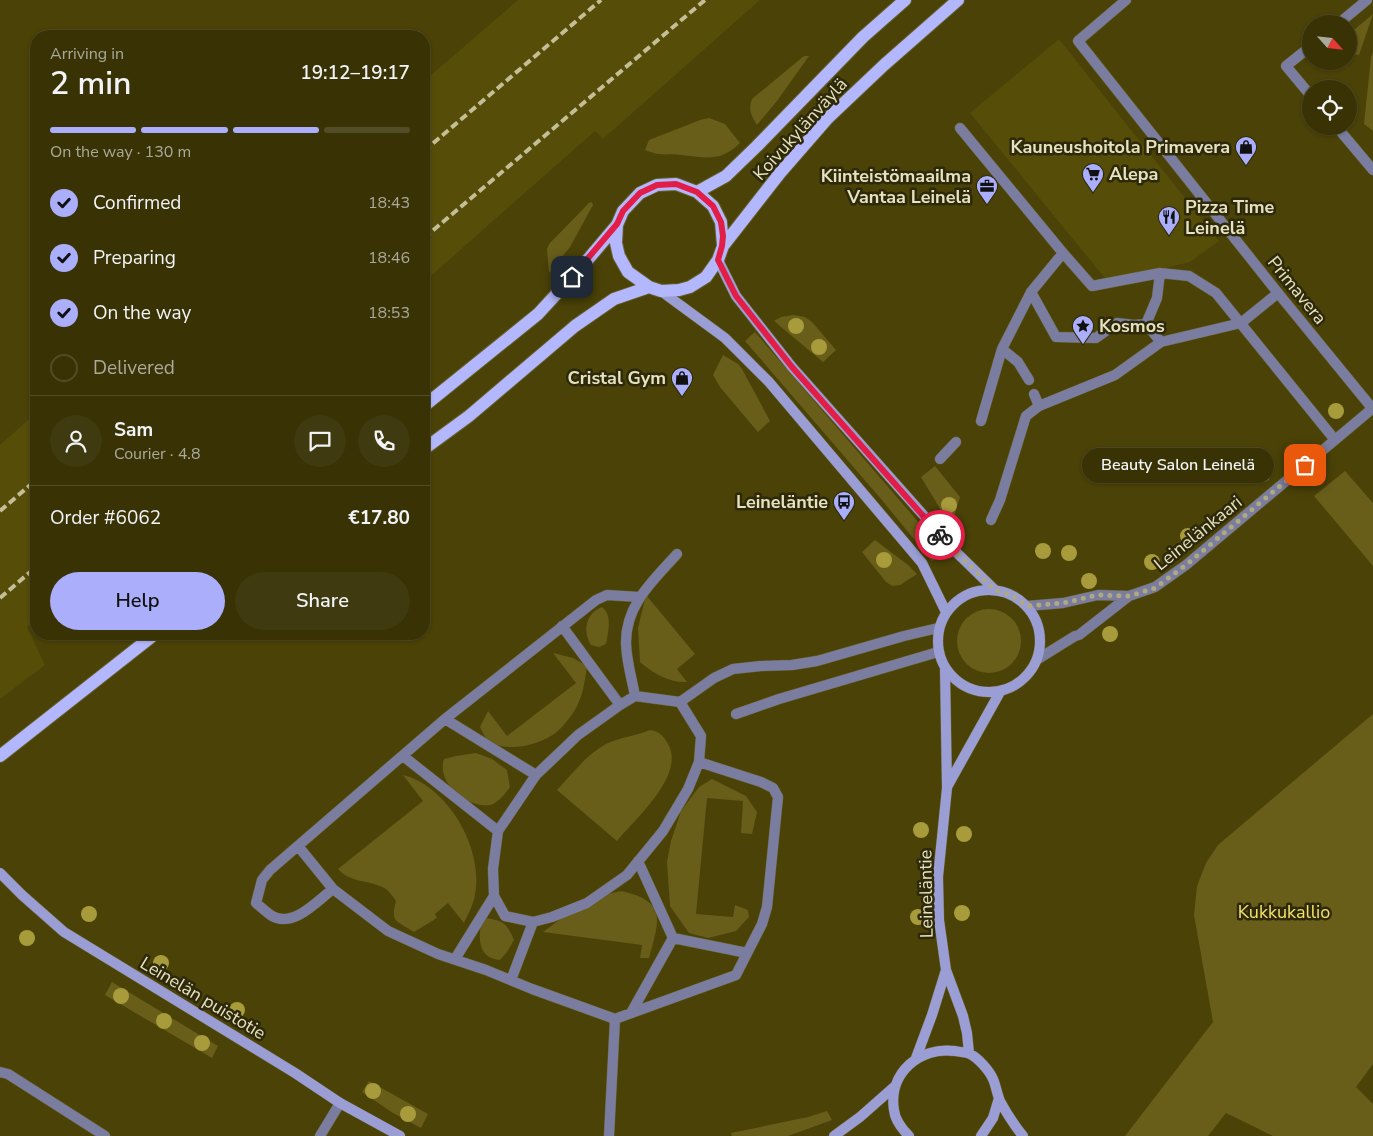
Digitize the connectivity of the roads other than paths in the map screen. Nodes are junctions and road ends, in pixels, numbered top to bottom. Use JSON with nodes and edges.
{"nodes":[{"id":1,"x":905,"y":0,"type":"edge"},
{"id":2,"x":958,"y":0,"type":"edge"},
{"id":3,"x":1126,"y":0,"type":"edge"},
{"id":4,"x":1367,"y":0,"type":"edge"},
{"id":5,"x":1349,"y":15,"type":"edge"},
{"id":6,"x":1302,"y":51,"type":"edge"},
{"id":7,"x":1302,"y":85,"type":"edge"},
{"id":8,"x":960,"y":128,"type":"dead end"},
{"id":9,"x":1344,"y":135,"type":"edge"},
{"id":10,"x":1373,"y":170,"type":"edge"},
{"id":11,"x":697,"y":192,"type":"junction"},
{"id":12,"x":617,"y":224,"type":"junction"},
{"id":13,"x":722,"y":246,"type":"junction"},
{"id":14,"x":1063,"y":253,"type":"junction"},
{"id":15,"x":718,"y":260,"type":"junction"},
{"id":16,"x":1160,"y":273,"type":"junction"},
{"id":17,"x":655,"y":289,"type":"junction"},
{"id":18,"x":1031,"y":292,"type":"junction"},
{"id":19,"x":1278,"y":293,"type":"junction"},
{"id":20,"x":1241,"y":323,"type":"junction"},
{"id":21,"x":1146,"y":324,"type":"junction"},
{"id":22,"x":1161,"y":342,"type":"junction"},
{"id":23,"x":1002,"y":349,"type":"junction"},
{"id":24,"x":1029,"y":380,"type":"dead end"},
{"id":25,"x":1034,"y":394,"type":"dead end"},
{"id":26,"x":430,"y":401,"type":"edge"},
{"id":27,"x":1039,"y":406,"type":"junction"},
{"id":28,"x":1373,"y":408,"type":"edge"},
{"id":29,"x":981,"y":420,"type":"dead end"},
{"id":30,"x":1335,"y":440,"type":"junction"},
{"id":31,"x":956,"y":442,"type":"dead end"},
{"id":32,"x":430,"y":445,"type":"edge"},
{"id":33,"x":940,"y":458,"type":"dead end"},
{"id":34,"x":991,"y":520,"type":"dead end"},
{"id":35,"x":677,"y":554,"type":"dead end"},
{"id":36,"x":995,"y":590,"type":"junction"},
{"id":37,"x":1129,"y":596,"type":"junction"},
{"id":38,"x":639,"y":597,"type":"junction"},
{"id":39,"x":1027,"y":606,"type":"junction"},
{"id":40,"x":946,"y":612,"type":"junction"},
{"id":41,"x":562,"y":626,"type":"junction"},
{"id":42,"x":938,"y":628,"type":"junction"},
{"id":43,"x":147,"y":640,"type":"edge"},
{"id":44,"x":938,"y":652,"type":"junction"},
{"id":45,"x":1038,"y":659,"type":"junction"},
{"id":46,"x":945,"y":669,"type":"junction"},
{"id":47,"x":1000,"y":692,"type":"junction"},
{"id":48,"x":635,"y":696,"type":"junction"},
{"id":49,"x":680,"y":702,"type":"junction"},
{"id":50,"x":620,"y":705,"type":"junction"},
{"id":51,"x":736,"y":714,"type":"dead end"},
{"id":52,"x":445,"y":719,"type":"junction"},
{"id":53,"x":0,"y":756,"type":"edge"},
{"id":54,"x":403,"y":756,"type":"junction"},
{"id":55,"x":699,"y":762,"type":"junction"},
{"id":56,"x":536,"y":775,"type":"junction"},
{"id":57,"x":947,"y":788,"type":"junction"},
{"id":58,"x":498,"y":831,"type":"junction"},
{"id":59,"x":298,"y":846,"type":"junction"},
{"id":60,"x":638,"y":861,"type":"junction"},
{"id":61,"x":0,"y":873,"type":"edge"},
{"id":62,"x":333,"y":889,"type":"junction"},
{"id":63,"x":494,"y":896,"type":"junction"},
{"id":64,"x":533,"y":922,"type":"junction"},
{"id":65,"x":674,"y":938,"type":"junction"},
{"id":66,"x":747,"y":953,"type":"junction"},
{"id":67,"x":455,"y":959,"type":"junction"},
{"id":68,"x":946,"y":970,"type":"junction"},
{"id":69,"x":511,"y":980,"type":"junction"},
{"id":70,"x":631,"y":1013,"type":"junction"},
{"id":71,"x":615,"y":1019,"type":"junction"},
{"id":72,"x":969,"y":1053,"type":"junction"},
{"id":73,"x":916,"y":1058,"type":"junction"},
{"id":74,"x":0,"y":1072,"type":"edge"},
{"id":75,"x":894,"y":1087,"type":"junction"},
{"id":76,"x":999,"y":1098,"type":"junction"},
{"id":77,"x":340,"y":1103,"type":"junction"},
{"id":78,"x":105,"y":1136,"type":"edge"},
{"id":79,"x":320,"y":1136,"type":"edge"},
{"id":80,"x":400,"y":1136,"type":"edge"},
{"id":81,"x":609,"y":1136,"type":"edge"},
{"id":82,"x":834,"y":1136,"type":"edge"},
{"id":83,"x":909,"y":1136,"type":"edge"},
{"id":84,"x":981,"y":1136,"type":"edge"},
{"id":85,"x":1023,"y":1136,"type":"edge"}],
"edges":[{"from":1,"to":11,"type":"main road","name":"Koivukylänväylä"},
{"from":2,"to":13,"type":"main road","name":"Koivukylänväylä"},
{"from":3,"to":19,"type":"street","name":"Primavera"},
{"from":4,"to":5,"type":"street"},
{"from":6,"to":7,"type":"street"},
{"from":8,"to":14,"type":"street"},
{"from":9,"to":10,"type":"street"},
{"from":11,"to":12,"type":"main road"},
{"from":11,"to":13,"type":"main road"},
{"from":12,"to":17,"type":"main road"},
{"from":12,"to":26,"type":"main road"},
{"from":13,"to":15,"type":"main road"},
{"from":14,"to":16,"type":"street"},
{"from":14,"to":18,"type":"street"},
{"from":15,"to":17,"type":"main road"},
{"from":15,"to":36,"type":"main road"},
{"from":16,"to":20,"type":"street"},
{"from":16,"to":21,"type":"street"},
{"from":17,"to":32,"type":"main road"},
{"from":17,"to":40,"type":"main road"},
{"from":18,"to":21,"type":"street"},
{"from":18,"to":23,"type":"street"},
{"from":19,"to":20,"type":"street"},
{"from":19,"to":28,"type":"street","name":"Primavera"},
{"from":20,"to":22,"type":"street"},
{"from":20,"to":30,"type":"street"},
{"from":21,"to":22,"type":"street"},
{"from":22,"to":27,"type":"street"},
{"from":23,"to":24,"type":"street"},
{"from":23,"to":29,"type":"street"},
{"from":25,"to":27,"type":"street"},
{"from":27,"to":34,"type":"street"},
{"from":28,"to":30,"type":"street","name":"Leinelänkaari"},
{"from":30,"to":37,"type":"street","name":"Leinelänkaari"},
{"from":31,"to":33,"type":"street"},
{"from":35,"to":38,"type":"street"},
{"from":36,"to":39,"type":"main road"},
{"from":36,"to":40,"type":"main road"},
{"from":37,"to":39,"type":"street","name":"Leinelänkaari"},
{"from":37,"to":45,"type":"street","name":"Leinelänkaari"},
{"from":38,"to":41,"type":"street"},
{"from":38,"to":48,"type":"street"},
{"from":39,"to":45,"type":"main road"},
{"from":40,"to":42,"type":"main road"},
{"from":41,"to":50,"type":"street"},
{"from":41,"to":52,"type":"street"},
{"from":42,"to":44,"type":"main road"},
{"from":42,"to":49,"type":"street"},
{"from":43,"to":53,"type":"main road"},
{"from":44,"to":46,"type":"main road"},
{"from":44,"to":51,"type":"street"},
{"from":45,"to":47,"type":"main road"},
{"from":46,"to":47,"type":"main road"},
{"from":46,"to":57,"type":"main road","name":"Leineläntie"},
{"from":47,"to":57,"type":"main road","name":"Leineläntie"},
{"from":48,"to":49,"type":"street"},
{"from":48,"to":50,"type":"street"},
{"from":49,"to":55,"type":"street"},
{"from":50,"to":56,"type":"street"},
{"from":52,"to":54,"type":"street"},
{"from":52,"to":56,"type":"street"},
{"from":54,"to":58,"type":"street"},
{"from":54,"to":59,"type":"street"},
{"from":55,"to":60,"type":"street"},
{"from":55,"to":66,"type":"street"},
{"from":56,"to":58,"type":"street"},
{"from":57,"to":68,"type":"main road","name":"Leineläntie"},
{"from":58,"to":63,"type":"street"},
{"from":59,"to":62,"type":"street"},
{"from":59,"to":62,"type":"street"},
{"from":60,"to":64,"type":"street"},
{"from":60,"to":65,"type":"street"},
{"from":61,"to":77,"type":"main road","name":"Leinelän puistotie"},
{"from":62,"to":67,"type":"street"},
{"from":63,"to":64,"type":"street"},
{"from":63,"to":67,"type":"street"},
{"from":64,"to":69,"type":"street"},
{"from":65,"to":66,"type":"street"},
{"from":65,"to":70,"type":"street"},
{"from":66,"to":70,"type":"street"},
{"from":67,"to":69,"type":"street"},
{"from":68,"to":72,"type":"main road","name":"Leineläntie"},
{"from":68,"to":73,"type":"main road","name":"Leineläntie"},
{"from":69,"to":71,"type":"street"},
{"from":70,"to":71,"type":"street"},
{"from":71,"to":81,"type":"street"},
{"from":72,"to":73,"type":"main road"},
{"from":72,"to":76,"type":"main road"},
{"from":73,"to":75,"type":"main road"},
{"from":74,"to":78,"type":"street"},
{"from":75,"to":82,"type":"main road"},
{"from":75,"to":83,"type":"main road"},
{"from":76,"to":84,"type":"main road"},
{"from":76,"to":85,"type":"main road"},
{"from":77,"to":79,"type":"street"},
{"from":77,"to":80,"type":"main road","name":"Leinelän puistotie"}]}
